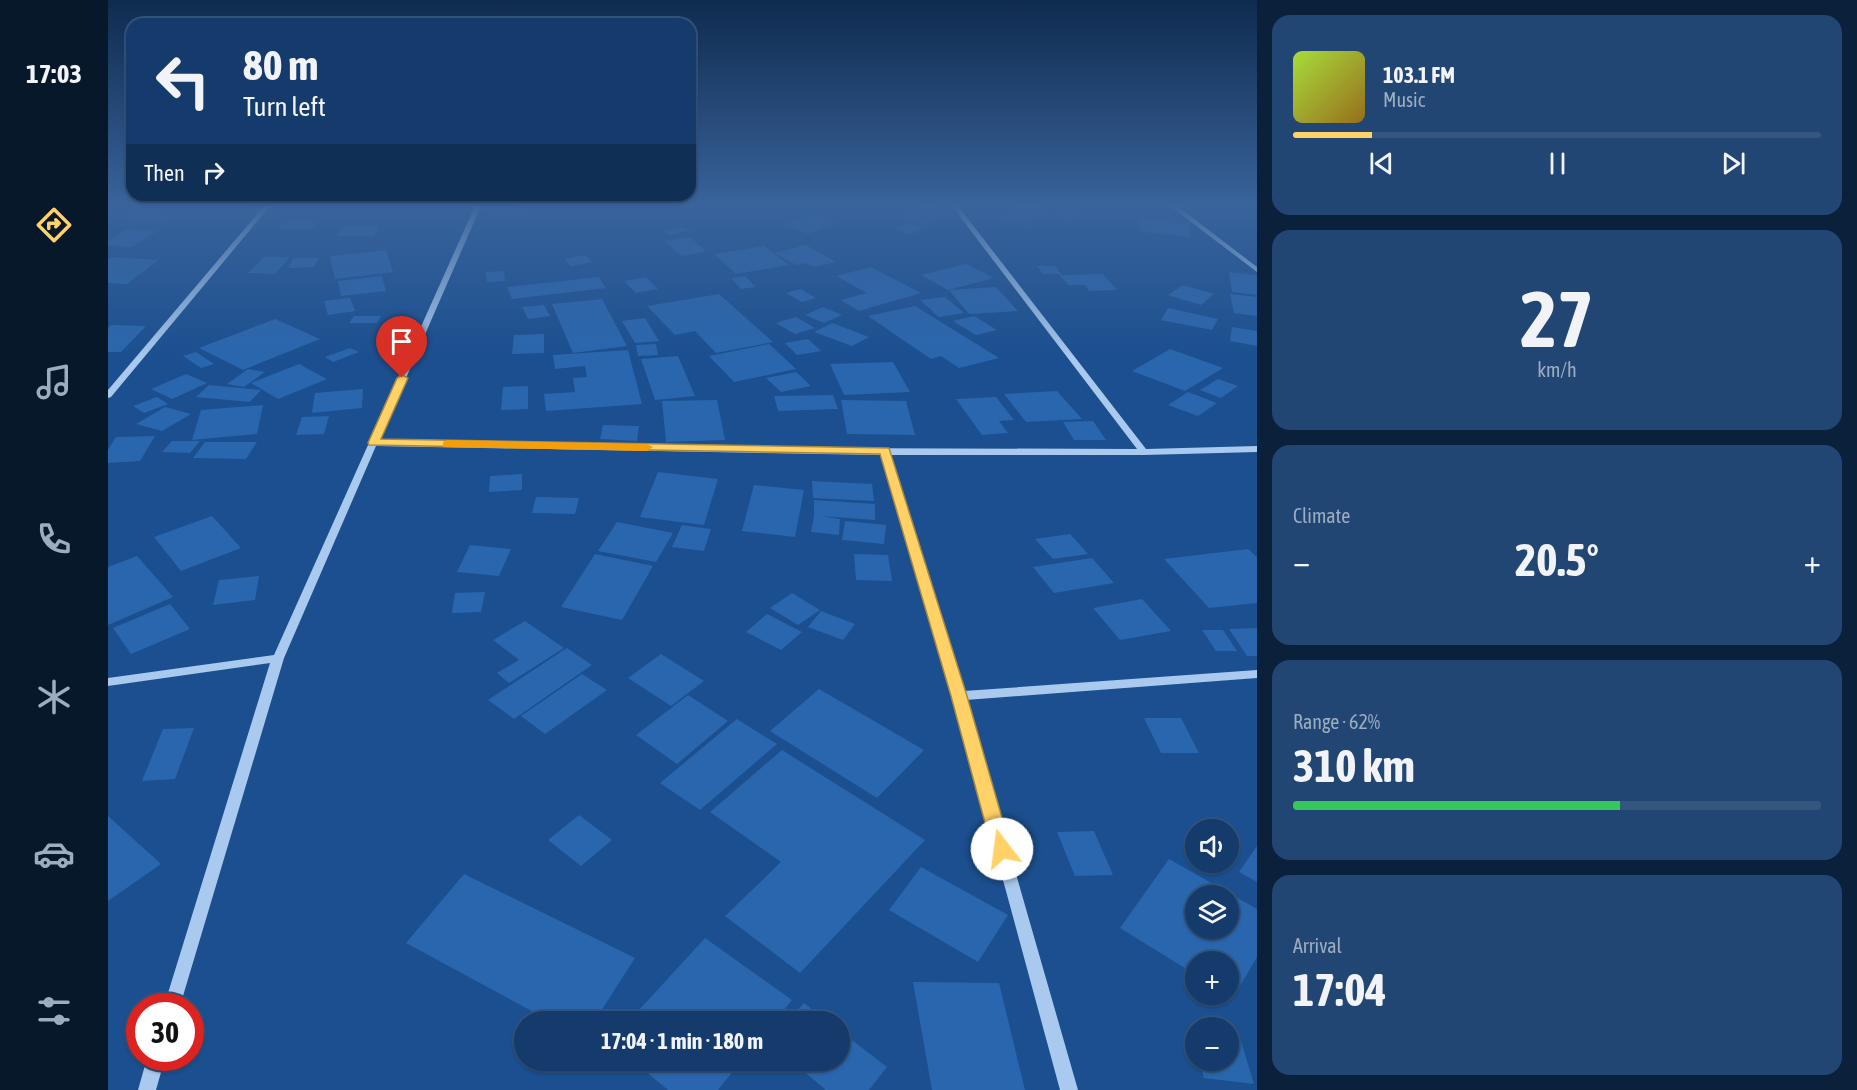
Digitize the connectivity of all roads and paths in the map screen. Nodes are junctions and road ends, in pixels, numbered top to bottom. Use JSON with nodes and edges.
{"nodes":[{"id":1,"x":224,"y":257,"type":"edge"},
{"id":2,"x":456,"y":257,"type":"edge"},
{"id":3,"x":995,"y":257,"type":"edge"},
{"id":4,"x":1240,"y":257,"type":"edge"},
{"id":5,"x":1257,"y":270,"type":"edge"},
{"id":6,"x":108,"y":395,"type":"edge"},
{"id":7,"x":374,"y":443,"type":"junction"},
{"id":8,"x":1257,"y":449,"type":"edge"},
{"id":9,"x":885,"y":451,"type":"junction"},
{"id":10,"x":1144,"y":452,"type":"junction"},
{"id":11,"x":278,"y":658,"type":"junction"},
{"id":12,"x":1257,"y":674,"type":"edge"},
{"id":13,"x":108,"y":682,"type":"edge"},
{"id":14,"x":959,"y":696,"type":"junction"},
{"id":15,"x":176,"y":993,"type":"edge"},
{"id":16,"x":152,"y":1071,"type":"edge"},
{"id":17,"x":147,"y":1090,"type":"edge"},
{"id":18,"x":1069,"y":1090,"type":"edge"}],
"edges":[{"from":1,"to":6,"type":"street"},
{"from":2,"to":7,"type":"street"},
{"from":3,"to":10,"type":"street"},
{"from":4,"to":5,"type":"street"},
{"from":7,"to":9,"type":"street"},
{"from":7,"to":11,"type":"street"},
{"from":8,"to":10,"type":"street"},
{"from":9,"to":10,"type":"street"},
{"from":9,"to":14,"type":"street"},
{"from":11,"to":13,"type":"street"},
{"from":11,"to":15,"type":"street"},
{"from":12,"to":14,"type":"street"},
{"from":14,"to":18,"type":"street"},
{"from":16,"to":17,"type":"street"}]}
